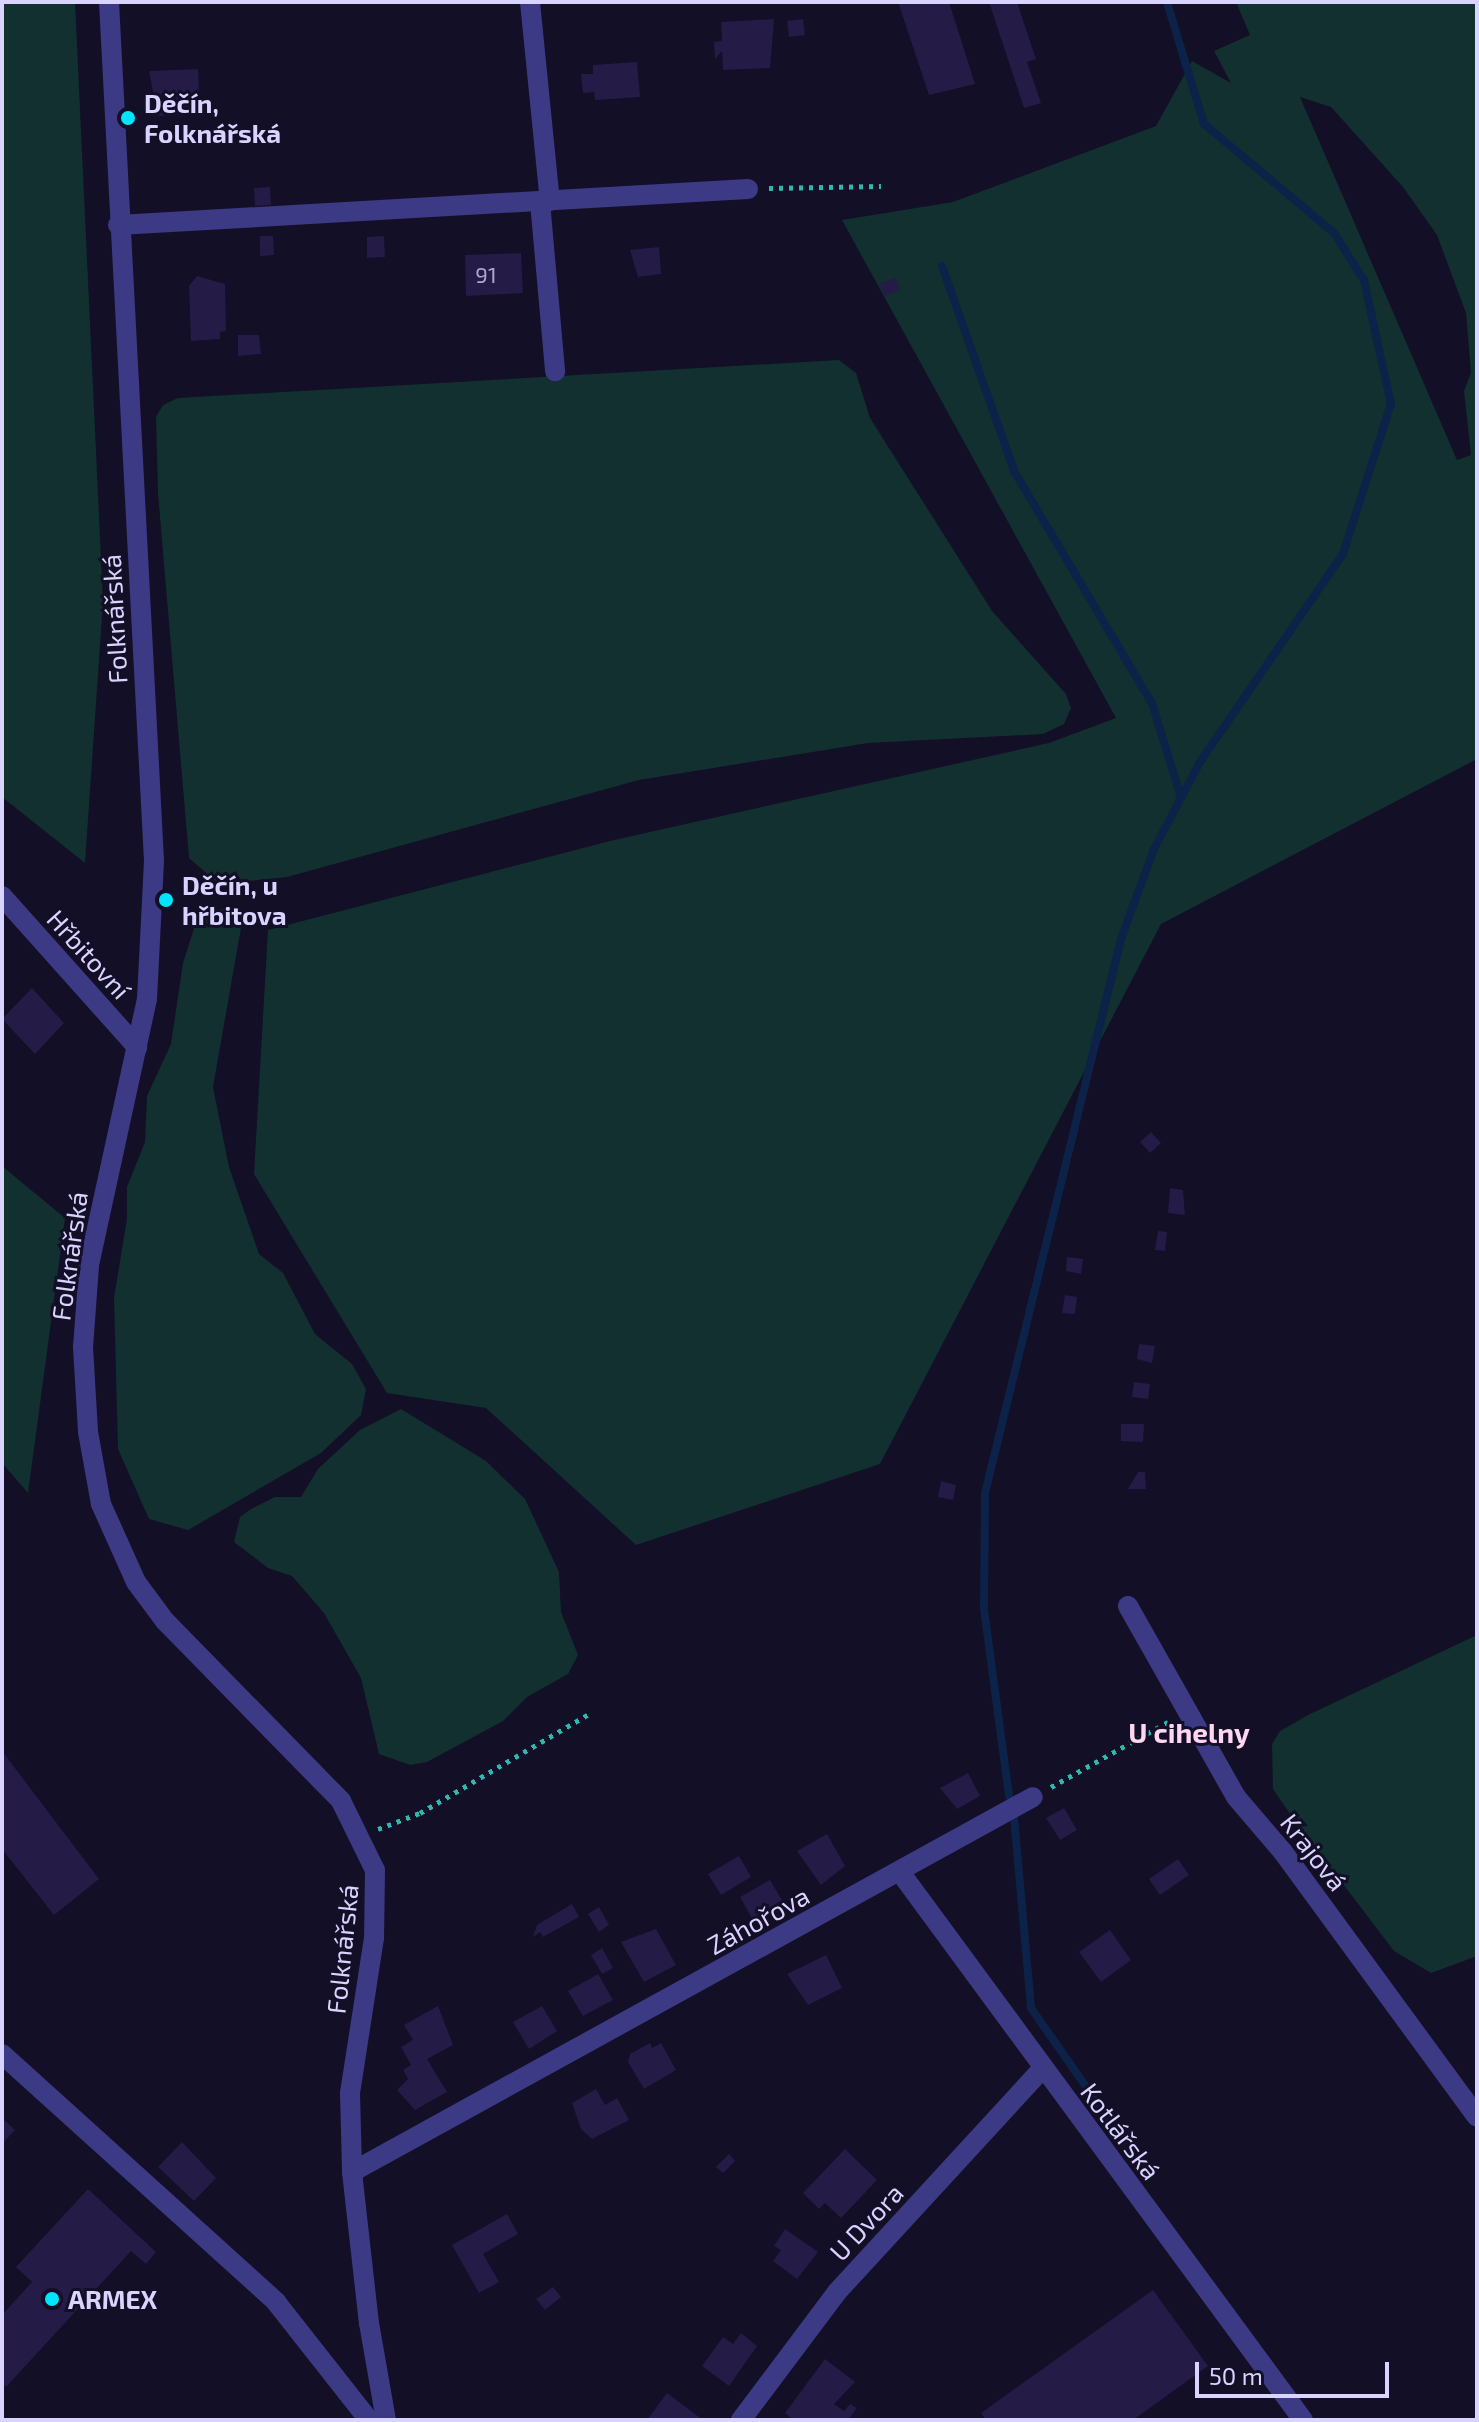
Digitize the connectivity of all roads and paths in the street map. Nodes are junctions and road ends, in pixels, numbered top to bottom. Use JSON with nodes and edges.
{"nodes":[{"id":1,"x":109,"y":2,"type":"edge"},
{"id":2,"x":530,"y":2,"type":"edge"},
{"id":3,"x":881,"y":186,"type":"dead end"},
{"id":4,"x":748,"y":189,"type":"joint"},
{"id":5,"x":545,"y":201,"type":"junction"},
{"id":6,"x":118,"y":225,"type":"junction"},
{"id":7,"x":555,"y":371,"type":"dead end"},
{"id":8,"x":2,"y":896,"type":"edge"},
{"id":9,"x":137,"y":1047,"type":"junction"},
{"id":10,"x":1128,"y":1606,"type":"dead end"},
{"id":11,"x":1187,"y":1712,"type":"junction"},
{"id":12,"x":589,"y":1714,"type":"dead end"},
{"id":13,"x":1033,"y":1797,"type":"joint"},
{"id":14,"x":358,"y":1837,"type":"junction"},
{"id":15,"x":900,"y":1872,"type":"junction"},
{"id":16,"x":2,"y":2054,"type":"edge"},
{"id":17,"x":1042,"y":2069,"type":"junction"},
{"id":18,"x":1477,"y":2117,"type":"edge"},
{"id":19,"x":352,"y":2172,"type":"junction"},
{"id":20,"x":369,"y":2420,"type":"edge"},
{"id":21,"x":386,"y":2420,"type":"edge"},
{"id":22,"x":741,"y":2420,"type":"edge"},
{"id":23,"x":1303,"y":2420,"type":"edge"}],
"edges":[{"from":1,"to":6,"type":"street","name":"Folknářská"},
{"from":2,"to":5,"type":"street"},
{"from":3,"to":4,"type":"path"},
{"from":4,"to":5,"type":"street"},
{"from":5,"to":6,"type":"street"},
{"from":5,"to":7,"type":"street"},
{"from":6,"to":9,"type":"street","name":"Folknářská"},
{"from":8,"to":9,"type":"street","name":"Hřbitovní"},
{"from":9,"to":14,"type":"street","name":"Folknářská"},
{"from":10,"to":11,"type":"street","name":"Krajová"},
{"from":11,"to":13,"type":"path"},
{"from":11,"to":18,"type":"street","name":"Krajová"},
{"from":12,"to":14,"type":"path"},
{"from":13,"to":15,"type":"street","name":"Záhořova"},
{"from":14,"to":19,"type":"street","name":"Folknářská"},
{"from":15,"to":17,"type":"street","name":"Kotlářská"},
{"from":15,"to":19,"type":"street","name":"Záhořova"},
{"from":16,"to":20,"type":"street"},
{"from":17,"to":22,"type":"street","name":"U Dvora"},
{"from":17,"to":23,"type":"street","name":"Kotlářská"},
{"from":19,"to":21,"type":"street","name":"Folknářská"}]}
